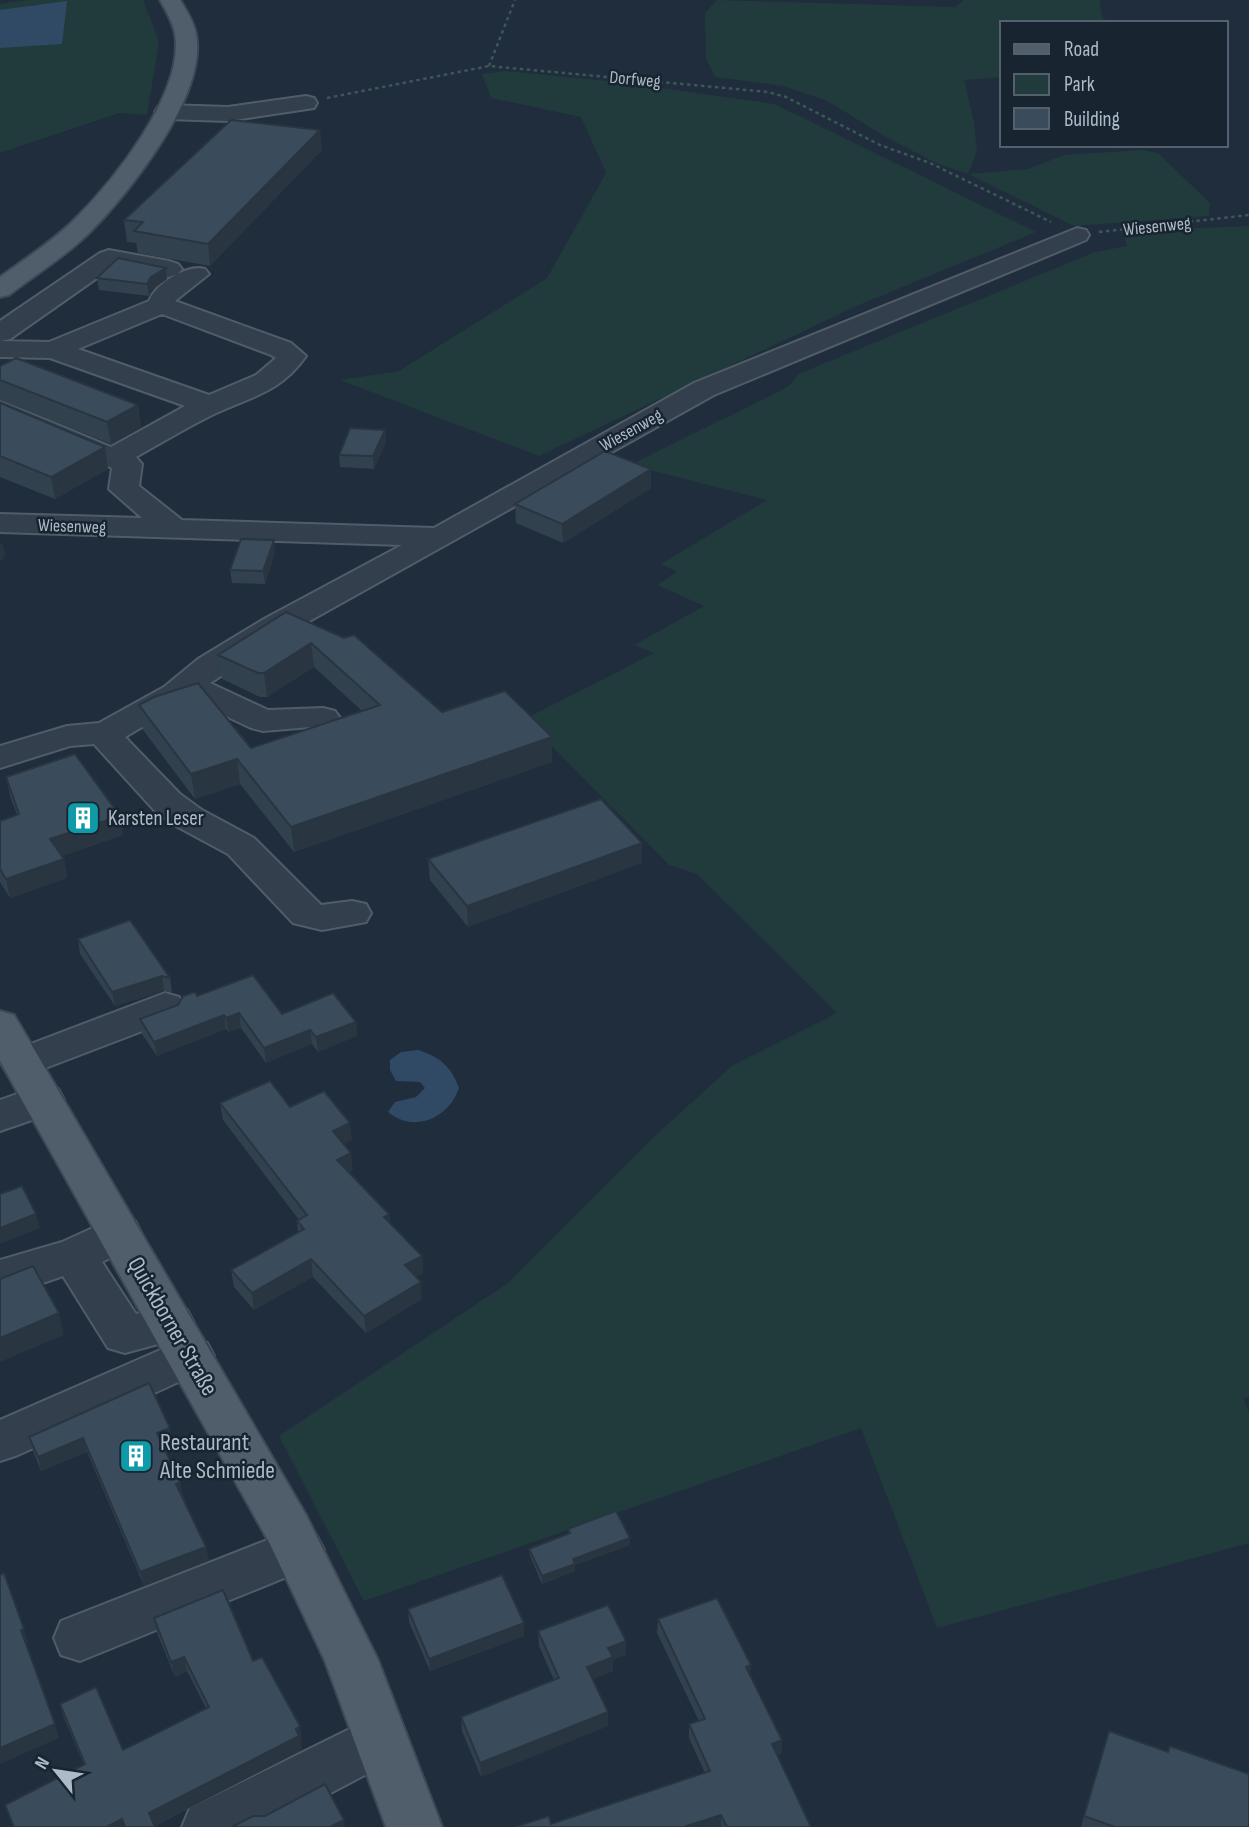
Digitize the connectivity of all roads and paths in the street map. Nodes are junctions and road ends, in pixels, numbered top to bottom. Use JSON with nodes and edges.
{"nodes":[{"id":1,"x":170,"y":0,"type":"edge"},
{"id":2,"x":515,"y":0,"type":"edge"},
{"id":3,"x":489,"y":66,"type":"junction"},
{"id":4,"x":306,"y":103,"type":"joint"},
{"id":5,"x":166,"y":112,"type":"junction"},
{"id":6,"x":204,"y":114,"type":"junction"},
{"id":7,"x":245,"y":133,"type":"edge"},
{"id":8,"x":1249,"y":215,"type":"edge"},
{"id":9,"x":1077,"y":235,"type":"junction"},
{"id":10,"x":0,"y":289,"type":"edge"},
{"id":11,"x":161,"y":305,"type":"junction"},
{"id":12,"x":0,"y":333,"type":"edge"},
{"id":13,"x":0,"y":349,"type":"edge"},
{"id":14,"x":54,"y":350,"type":"junction"},
{"id":15,"x":210,"y":405,"type":"junction"},
{"id":16,"x":0,"y":410,"type":"edge"},
{"id":17,"x":113,"y":458,"type":"junction"},
{"id":18,"x":0,"y":523,"type":"edge"},
{"id":19,"x":175,"y":529,"type":"junction"},
{"id":20,"x":440,"y":537,"type":"junction"},
{"id":21,"x":187,"y":685,"type":"junction"},
{"id":22,"x":323,"y":718,"type":"dead end"},
{"id":23,"x":107,"y":733,"type":"junction"},
{"id":24,"x":0,"y":757,"type":"edge"},
{"id":25,"x":352,"y":913,"type":"dead end"},
{"id":26,"x":165,"y":1007,"type":"edge"},
{"id":27,"x":16,"y":1076,"type":"edge"},
{"id":28,"x":119,"y":1233,"type":"junction"},
{"id":29,"x":74,"y":1256,"type":"junction"},
{"id":30,"x":0,"y":1280,"type":"edge"},
{"id":31,"x":181,"y":1340,"type":"junction"},
{"id":32,"x":1,"y":1441,"type":"edge"},
{"id":33,"x":298,"y":1550,"type":"junction"},
{"id":34,"x":80,"y":1638,"type":"dead end"},
{"id":35,"x":380,"y":1739,"type":"junction"},
{"id":36,"x":210,"y":1827,"type":"edge"},
{"id":37,"x":414,"y":1827,"type":"edge"}],
"edges":[{"from":1,"to":5,"type":"main road"},
{"from":2,"to":3,"type":"path"},
{"from":3,"to":4,"type":"path","name":"Dorfweg"},
{"from":3,"to":9,"type":"path","name":"Dorfweg"},
{"from":4,"to":6,"type":"street"},
{"from":5,"to":6,"type":"street"},
{"from":5,"to":10,"type":"main road"},
{"from":6,"to":7,"type":"street"},
{"from":8,"to":9,"type":"path","name":"Wiesenweg"},
{"from":9,"to":20,"type":"street","name":"Wiesenweg"},
{"from":11,"to":12,"type":"street"},
{"from":11,"to":14,"type":"street"},
{"from":11,"to":15,"type":"street"},
{"from":13,"to":14,"type":"street"},
{"from":14,"to":15,"type":"street"},
{"from":15,"to":17,"type":"street"},
{"from":16,"to":17,"type":"street"},
{"from":17,"to":19,"type":"street"},
{"from":18,"to":19,"type":"street","name":"Wiesenweg"},
{"from":19,"to":20,"type":"street","name":"Wiesenweg"},
{"from":20,"to":21,"type":"street"},
{"from":21,"to":22,"type":"street"},
{"from":21,"to":23,"type":"street"},
{"from":23,"to":24,"type":"street"},
{"from":23,"to":25,"type":"street"},
{"from":26,"to":27,"type":"street"},
{"from":27,"to":28,"type":"main road","name":"Quickborner Straße"},
{"from":28,"to":29,"type":"street"},
{"from":28,"to":31,"type":"main road","name":"Quickborner Straße"},
{"from":29,"to":30,"type":"street"},
{"from":29,"to":31,"type":"street"},
{"from":31,"to":32,"type":"street"},
{"from":31,"to":33,"type":"main road","name":"Quickborner Straße"},
{"from":33,"to":34,"type":"street"},
{"from":33,"to":35,"type":"main road","name":"Quickborner Straße"},
{"from":35,"to":36,"type":"street"},
{"from":35,"to":37,"type":"main road","name":"Quickborner Straße"}]}
